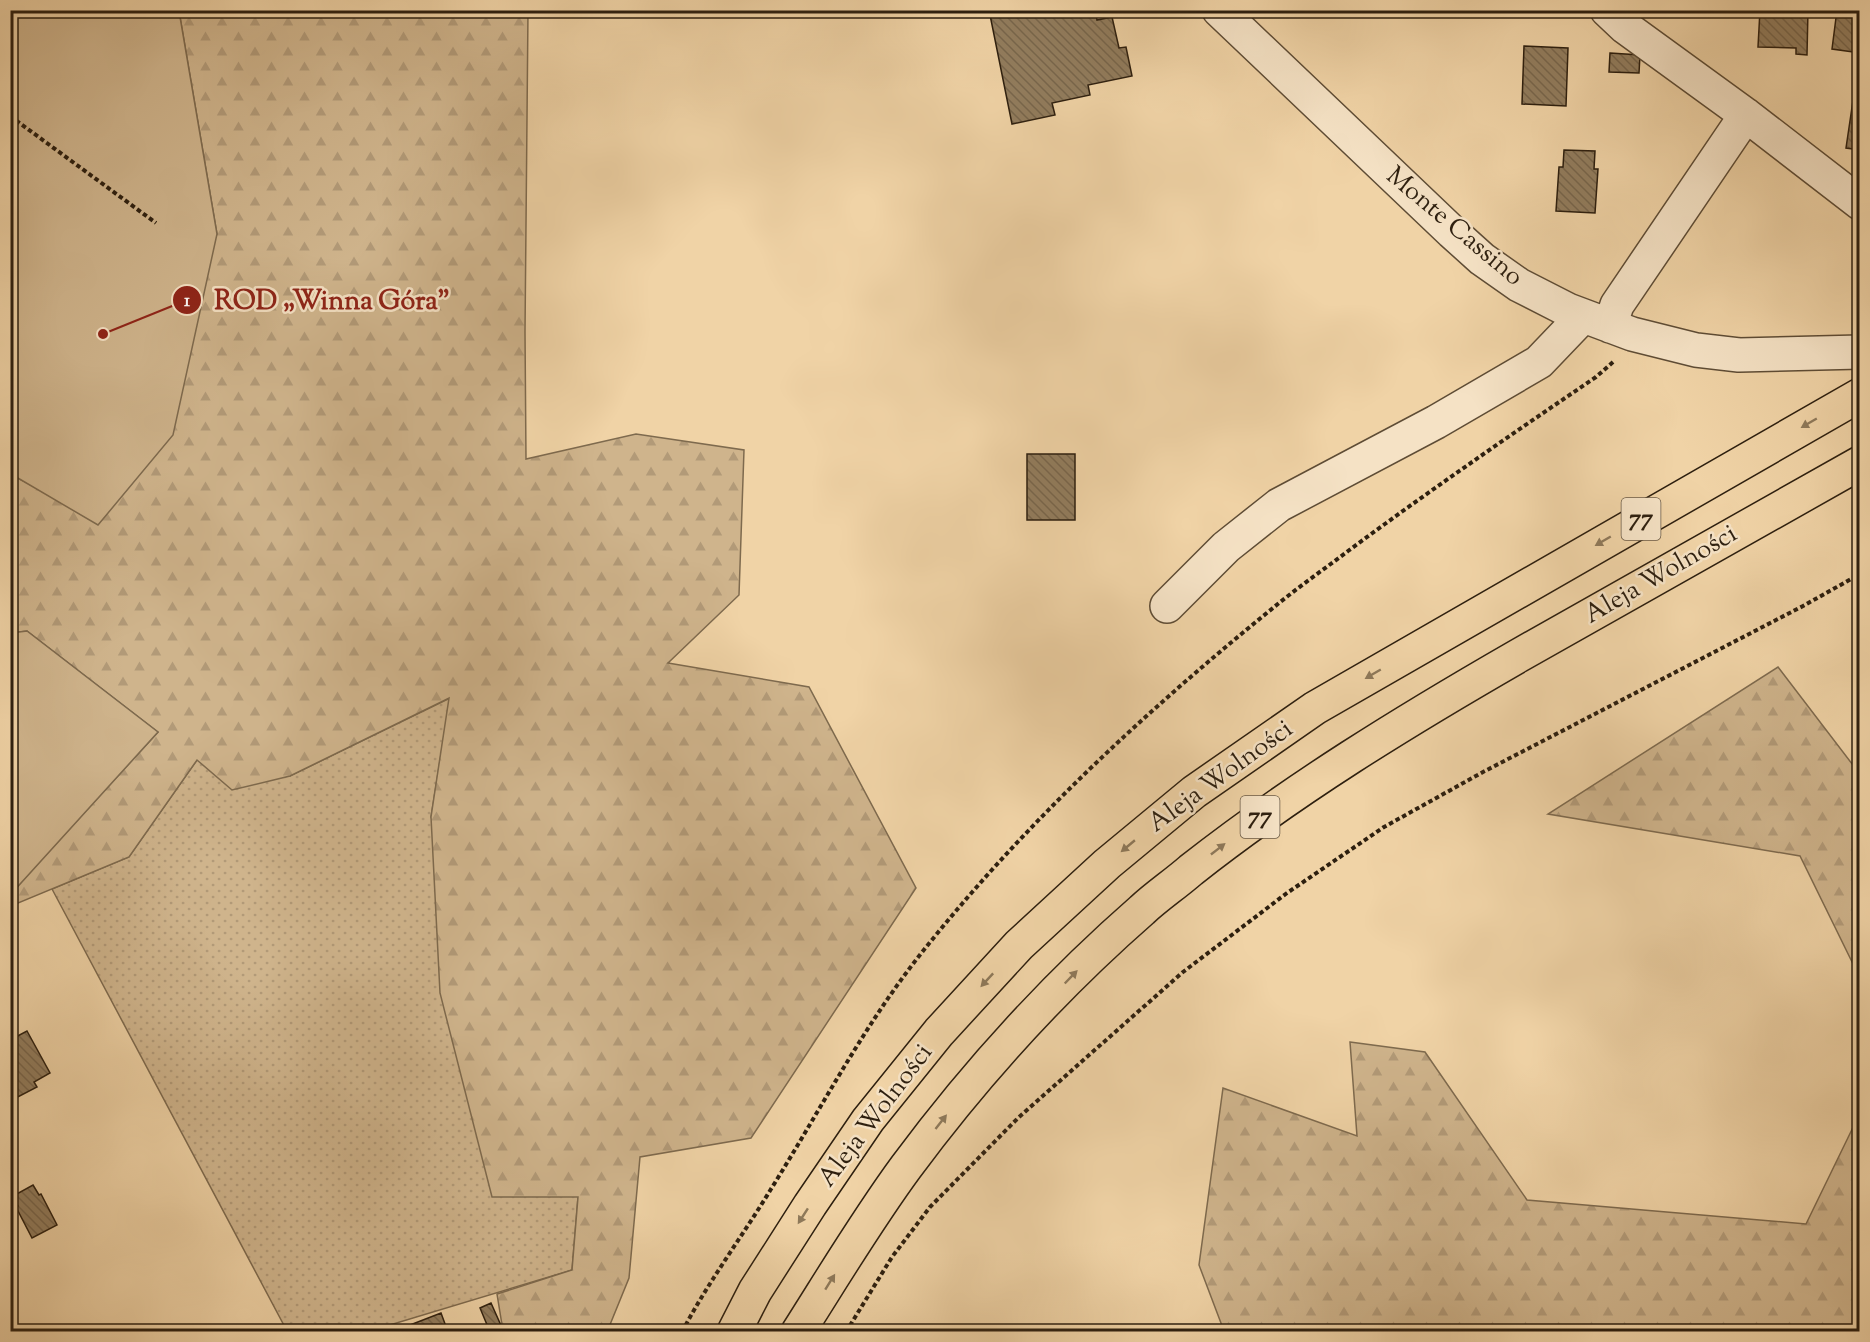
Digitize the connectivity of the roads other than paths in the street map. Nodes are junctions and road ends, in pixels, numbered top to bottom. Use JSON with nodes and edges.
{"nodes":[{"id":1,"x":1219,"y":10,"type":"edge"},
{"id":2,"x":1607,"y":10,"type":"edge"},
{"id":3,"x":1746,"y":115,"type":"junction"},
{"id":4,"x":1860,"y":203,"type":"edge"},
{"id":5,"x":1608,"y":325,"type":"junction"},
{"id":6,"x":1860,"y":352,"type":"edge"},
{"id":7,"x":1860,"y":395,"type":"edge"},
{"id":8,"x":1860,"y":463,"type":"edge"},
{"id":9,"x":1167,"y":606,"type":"dead end"},
{"id":10,"x":734,"y":1332,"type":"edge"},
{"id":11,"x":798,"y":1332,"type":"edge"}],
"edges":[{"from":1,"to":5,"type":"street","name":"Monte Cassino"},
{"from":2,"to":3,"type":"street"},
{"from":3,"to":4,"type":"street"},
{"from":3,"to":5,"type":"street"},
{"from":5,"to":6,"type":"street","name":"Monte Cassino"},
{"from":5,"to":9,"type":"street"},
{"from":7,"to":10,"type":"highway","name":"Aleja Wolności","number":"77","one_way":true},
{"from":11,"to":8,"type":"highway","name":"Aleja Wolności","number":"77","one_way":true}]}
